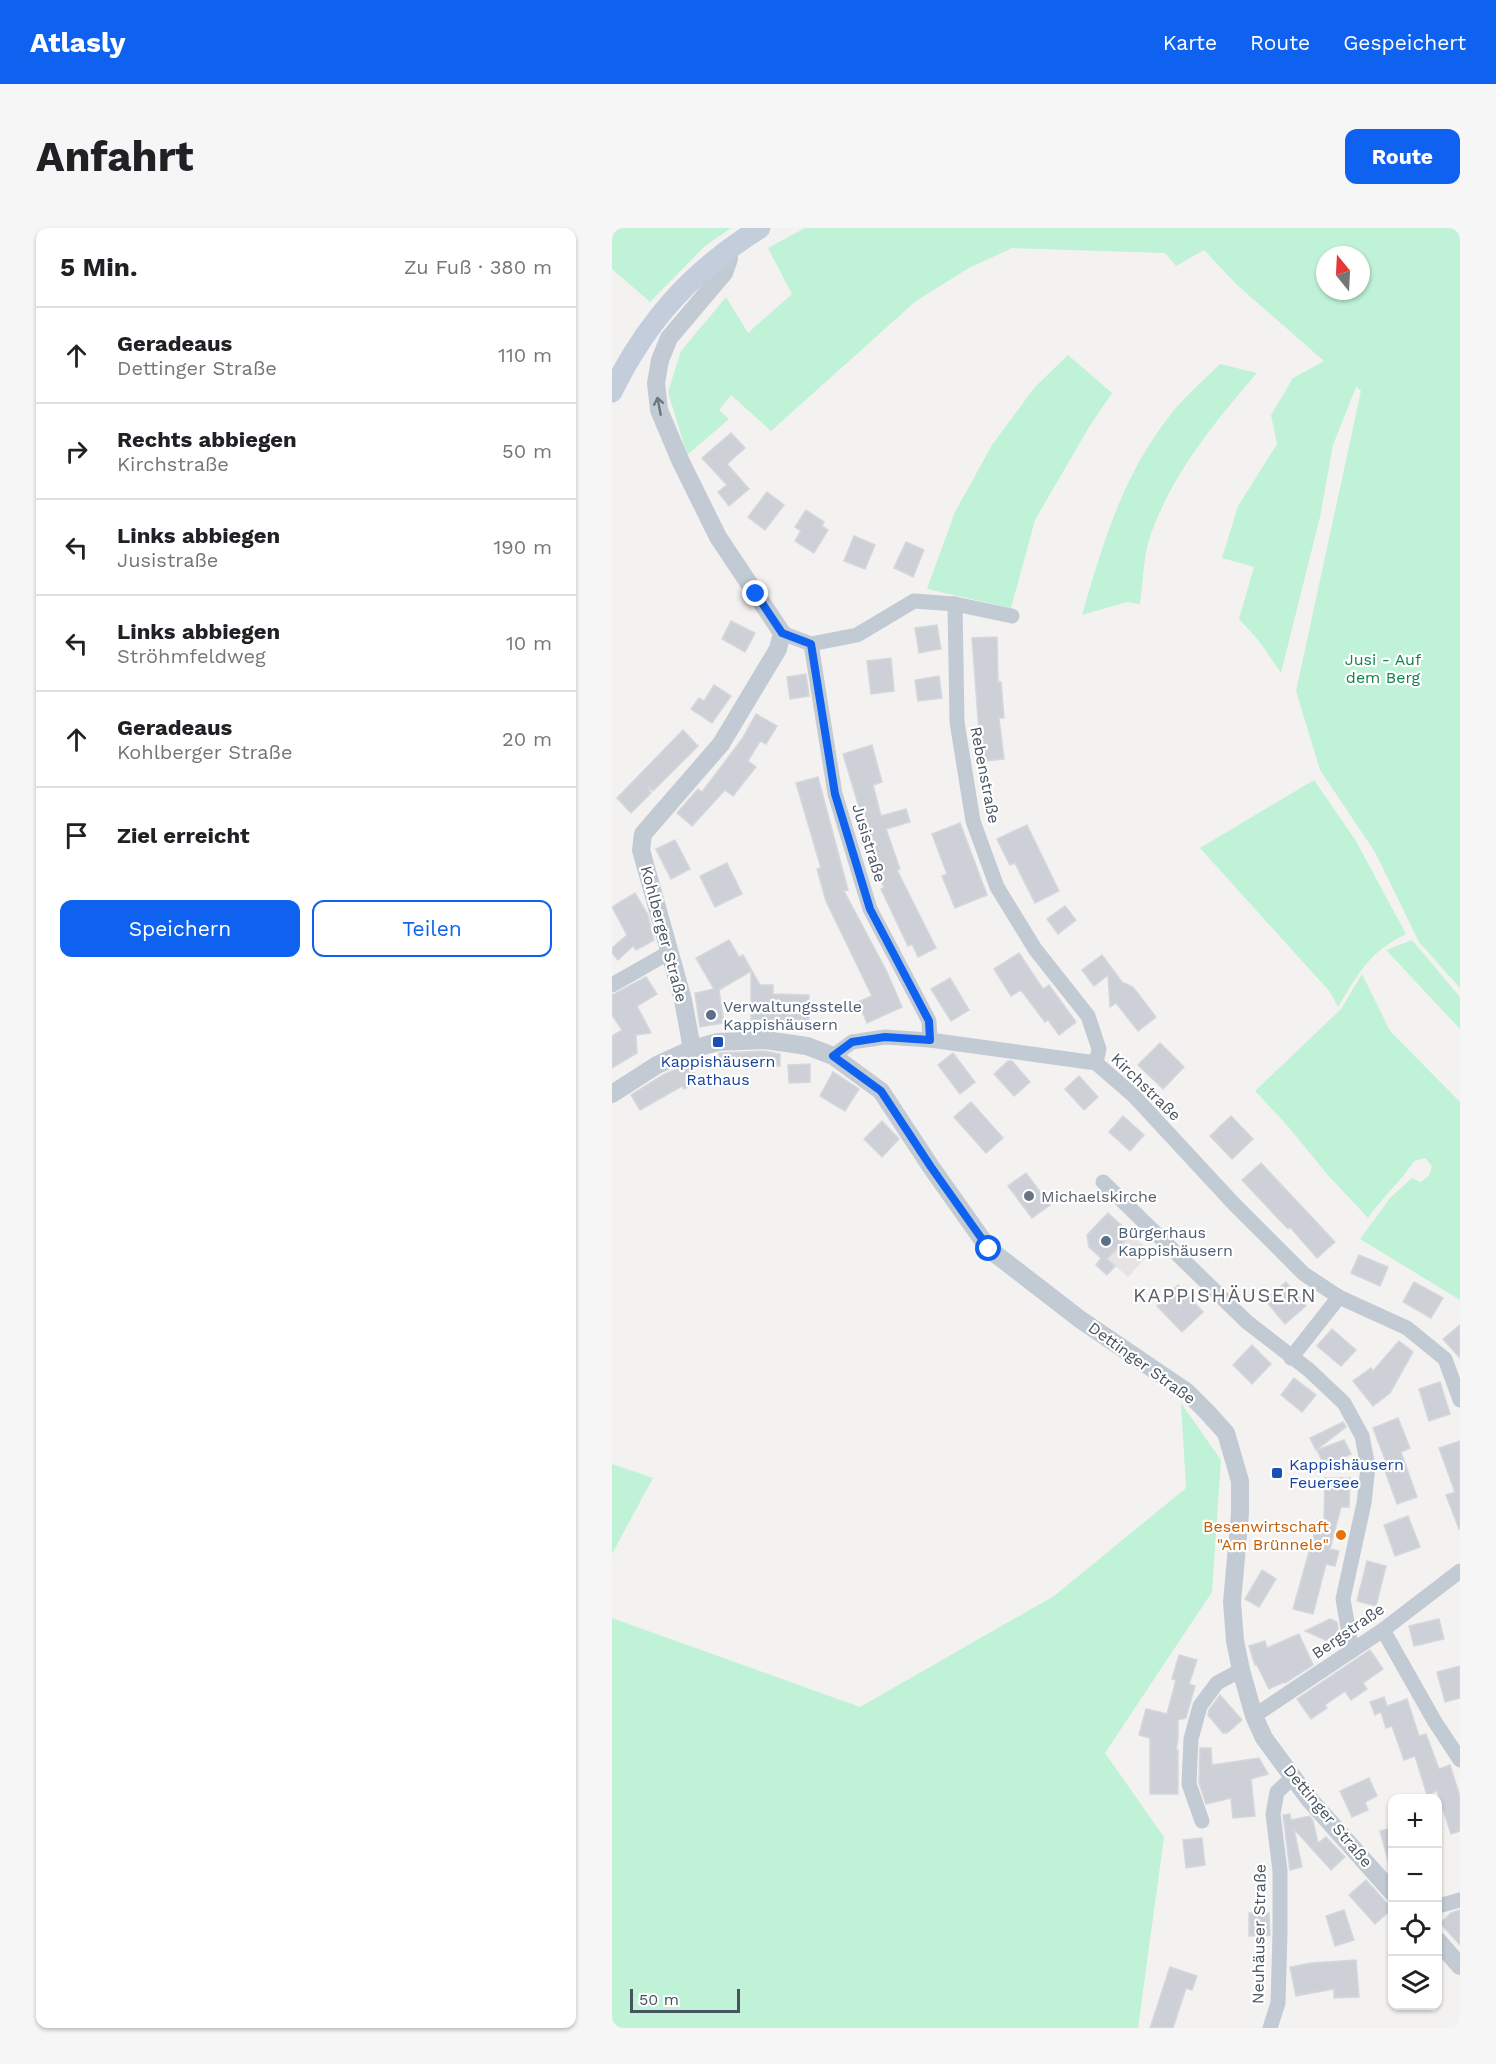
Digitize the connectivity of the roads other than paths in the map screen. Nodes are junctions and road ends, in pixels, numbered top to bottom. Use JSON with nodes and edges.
{"nodes":[{"id":1,"x":760,"y":228,"type":"edge"},
{"id":2,"x":729,"y":248,"type":"junction"},
{"id":3,"x":612,"y":392,"type":"edge"},
{"id":4,"x":955,"y":604,"type":"junction"},
{"id":5,"x":1012,"y":616,"type":"dead end"},
{"id":6,"x":782,"y":633,"type":"junction"},
{"id":7,"x":811,"y":644,"type":"junction"},
{"id":8,"x":668,"y":953,"type":"junction"},
{"id":9,"x":612,"y":985,"type":"edge"},
{"id":10,"x":930,"y":1040,"type":"junction"},
{"id":11,"x":692,"y":1049,"type":"junction"},
{"id":12,"x":833,"y":1056,"type":"junction"},
{"id":13,"x":1096,"y":1063,"type":"junction"},
{"id":14,"x":612,"y":1094,"type":"edge"},
{"id":15,"x":1103,"y":1182,"type":"dead end"},
{"id":16,"x":1339,"y":1297,"type":"junction"},
{"id":17,"x":1291,"y":1358,"type":"junction"},
{"id":18,"x":1460,"y":1400,"type":"edge"},
{"id":19,"x":1460,"y":1571,"type":"edge"},
{"id":20,"x":1383,"y":1630,"type":"junction"},
{"id":21,"x":1352,"y":1651,"type":"junction"},
{"id":22,"x":1241,"y":1670,"type":"junction"},
{"id":23,"x":1254,"y":1716,"type":"junction"},
{"id":24,"x":1460,"y":1760,"type":"edge"},
{"id":25,"x":1294,"y":1776,"type":"junction"},
{"id":26,"x":1202,"y":1821,"type":"dead end"},
{"id":27,"x":1388,"y":1888,"type":"edge"},
{"id":28,"x":1460,"y":1900,"type":"edge"},
{"id":29,"x":1442,"y":1905,"type":"edge"},
{"id":30,"x":1442,"y":1946,"type":"edge"},
{"id":31,"x":1460,"y":1966,"type":"edge"},
{"id":32,"x":1270,"y":2028,"type":"edge"}],
"edges":[{"from":1,"to":2,"type":"main road"},
{"from":2,"to":3,"type":"main road"},
{"from":6,"to":2,"type":"street","one_way":true},
{"from":4,"to":5,"type":"street"},
{"from":4,"to":7,"type":"street"},
{"from":4,"to":13,"type":"street","name":"Rebenstraße"},
{"from":6,"to":7,"type":"street"},
{"from":6,"to":8,"type":"street","name":"Kohlberger Straße"},
{"from":7,"to":10,"type":"street","name":"Jusistraße"},
{"from":8,"to":9,"type":"street"},
{"from":8,"to":11,"type":"street","name":"Kohlberger Straße"},
{"from":10,"to":12,"type":"street","name":"Kirchstraße"},
{"from":10,"to":13,"type":"street","name":"Kirchstraße"},
{"from":11,"to":12,"type":"street","name":"Dettinger Straße"},
{"from":11,"to":14,"type":"street","name":"Dettinger Straße"},
{"from":12,"to":22,"type":"street","name":"Dettinger Straße"},
{"from":13,"to":16,"type":"street","name":"Kirchstraße"},
{"from":15,"to":17,"type":"street"},
{"from":16,"to":17,"type":"street"},
{"from":16,"to":18,"type":"street","name":"Kirchstraße"},
{"from":17,"to":21,"type":"street"},
{"from":19,"to":20,"type":"street","name":"Bergstraße"},
{"from":20,"to":21,"type":"street","name":"Bergstraße"},
{"from":20,"to":24,"type":"street"},
{"from":21,"to":23,"type":"street","name":"Bergstraße"},
{"from":22,"to":23,"type":"street","name":"Dettinger Straße"},
{"from":22,"to":26,"type":"street"},
{"from":23,"to":25,"type":"street","name":"Dettinger Straße"},
{"from":25,"to":27,"type":"street","name":"Dettinger Straße"},
{"from":25,"to":32,"type":"street","name":"Neuhäuser Straße"},
{"from":28,"to":29,"type":"street"},
{"from":30,"to":31,"type":"street"}]}
